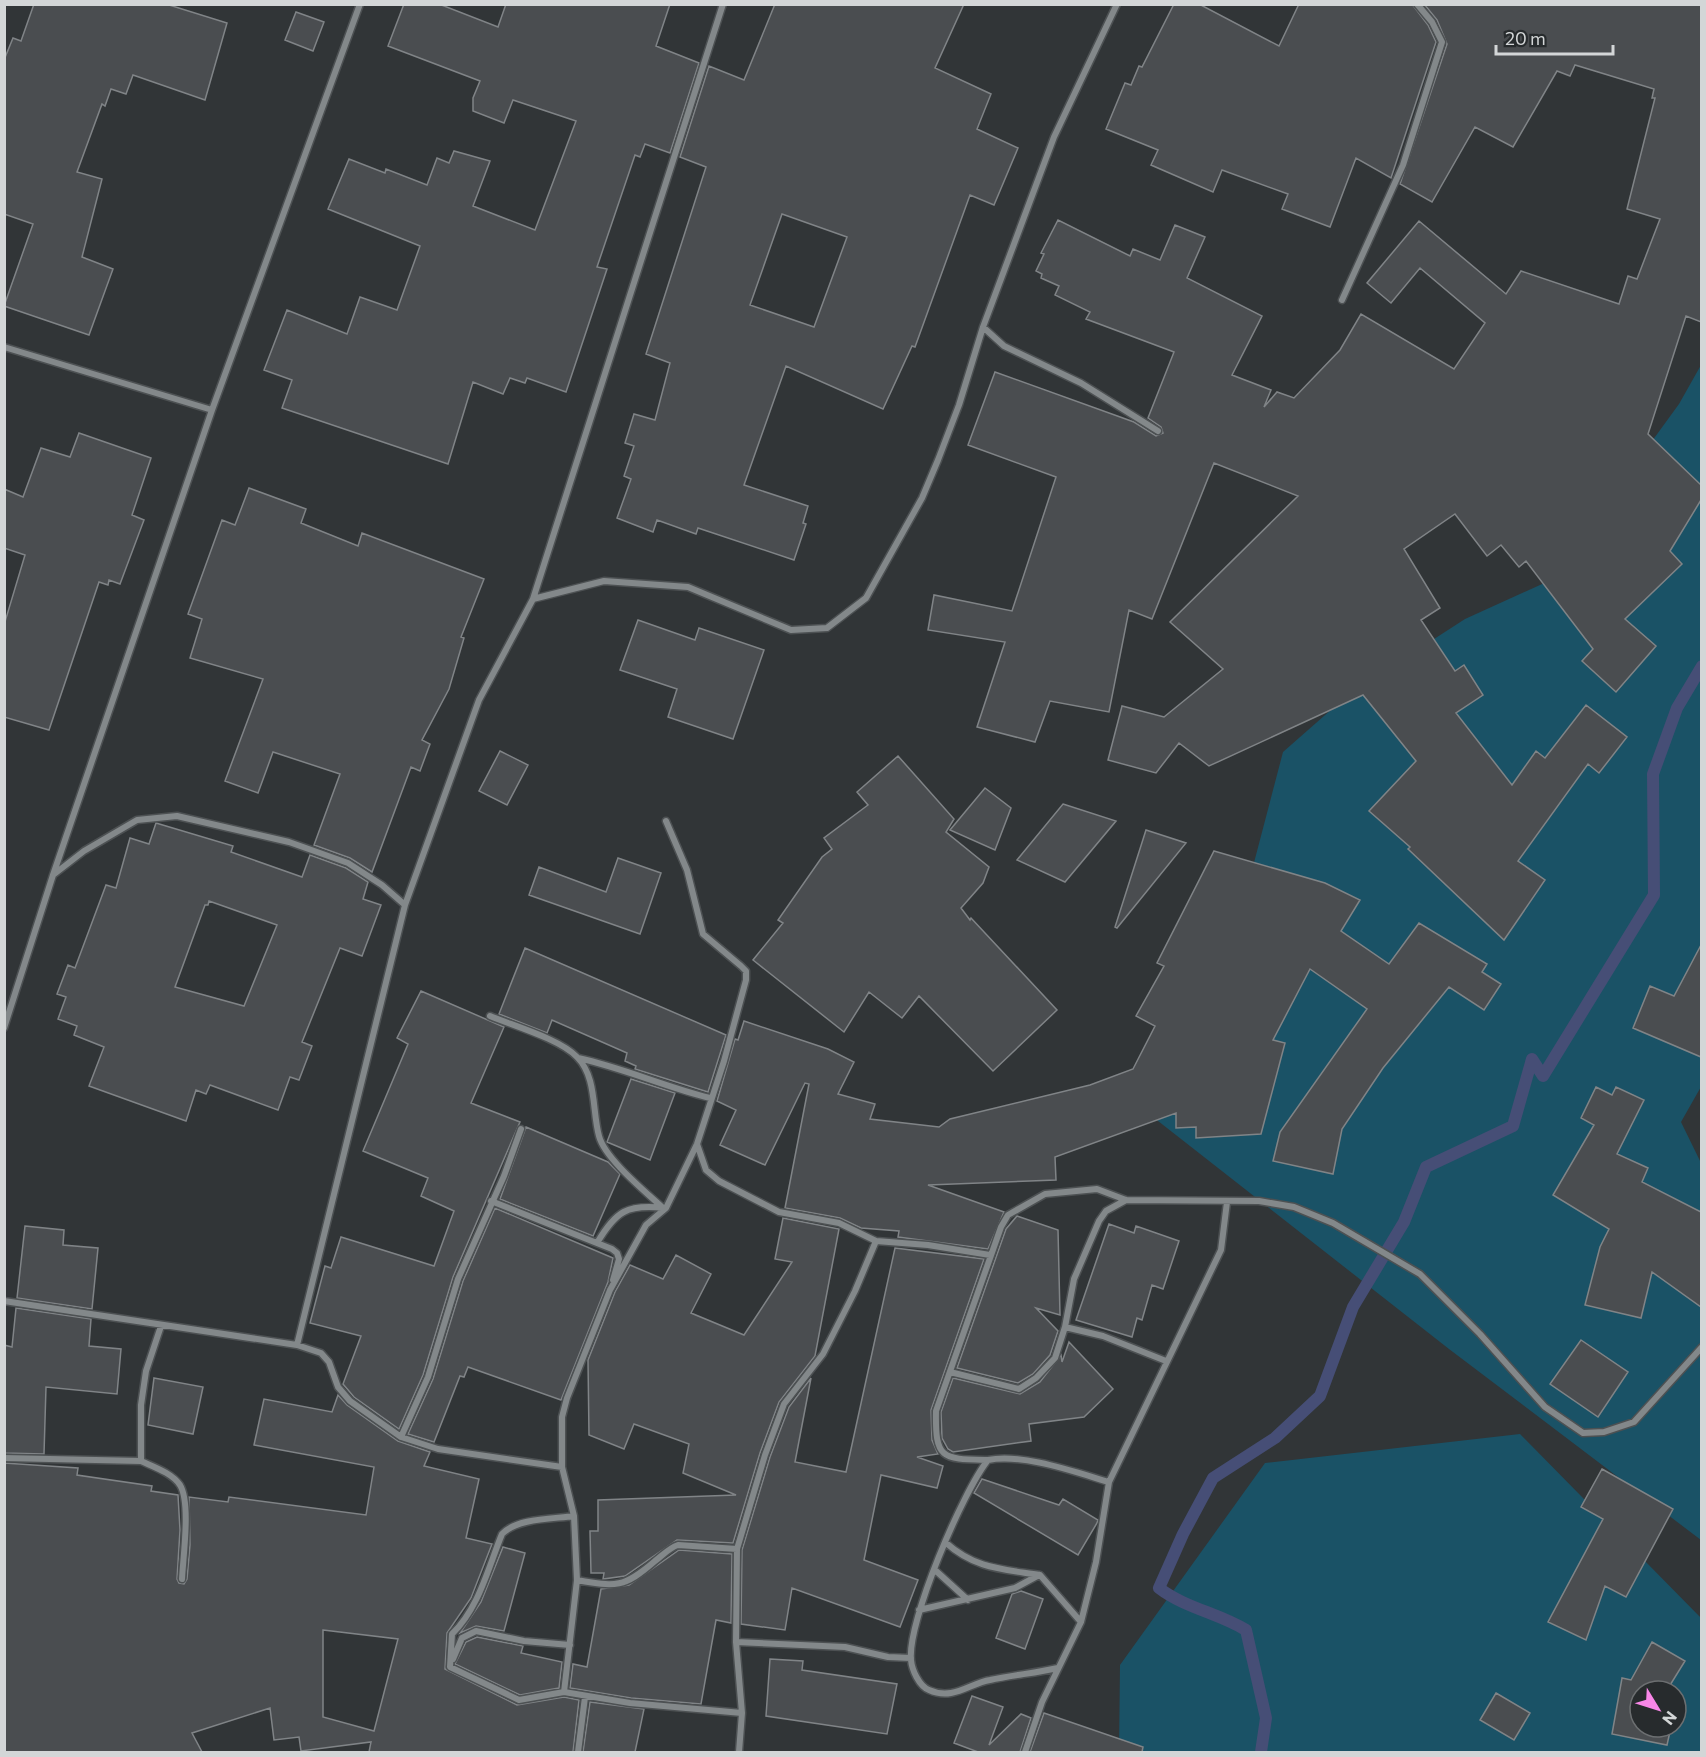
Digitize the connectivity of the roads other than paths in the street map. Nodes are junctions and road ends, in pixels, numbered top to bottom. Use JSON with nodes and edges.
{"nodes":[{"id":1,"x":360,"y":4,"type":"edge"},
{"id":2,"x":723,"y":4,"type":"edge"},
{"id":3,"x":1117,"y":4,"type":"edge"},
{"id":4,"x":1417,"y":4,"type":"edge"},
{"id":5,"x":1342,"y":300,"type":"dead end"},
{"id":6,"x":983,"y":327,"type":"junction"},
{"id":7,"x":4,"y":347,"type":"edge"},
{"id":8,"x":212,"y":410,"type":"junction"},
{"id":9,"x":1158,"y":431,"type":"dead end"},
{"id":10,"x":533,"y":599,"type":"junction"},
{"id":11,"x":666,"y":821,"type":"dead end"},
{"id":12,"x":53,"y":875,"type":"junction"},
{"id":13,"x":405,"y":905,"type":"junction"},
{"id":14,"x":490,"y":1016,"type":"dead end"},
{"id":15,"x":4,"y":1028,"type":"edge"},
{"id":16,"x":578,"y":1058,"type":"junction"},
{"id":17,"x":710,"y":1098,"type":"junction"},
{"id":18,"x":521,"y":1129,"type":"dead end"},
{"id":19,"x":697,"y":1144,"type":"junction"},
{"id":20,"x":1126,"y":1200,"type":"junction"},
{"id":21,"x":491,"y":1201,"type":"junction"},
{"id":22,"x":1227,"y":1202,"type":"junction"},
{"id":23,"x":665,"y":1208,"type":"junction"},
{"id":24,"x":876,"y":1240,"type":"junction"},
{"id":25,"x":597,"y":1243,"type":"junction"},
{"id":26,"x":990,"y":1255,"type":"junction"},
{"id":27,"x":610,"y":1290,"type":"junction"},
{"id":28,"x":4,"y":1301,"type":"edge"},
{"id":29,"x":161,"y":1326,"type":"junction"},
{"id":30,"x":1065,"y":1327,"type":"junction"},
{"id":31,"x":297,"y":1345,"type":"junction"},
{"id":32,"x":1701,"y":1347,"type":"edge"},
{"id":33,"x":1166,"y":1361,"type":"junction"},
{"id":34,"x":950,"y":1372,"type":"junction"},
{"id":35,"x":401,"y":1437,"type":"junction"},
{"id":36,"x":4,"y":1458,"type":"edge"},
{"id":37,"x":988,"y":1460,"type":"junction"},
{"id":38,"x":141,"y":1461,"type":"junction"},
{"id":39,"x":562,"y":1467,"type":"junction"},
{"id":40,"x":1109,"y":1482,"type":"junction"},
{"id":41,"x":574,"y":1516,"type":"junction"},
{"id":42,"x":945,"y":1542,"type":"junction"},
{"id":43,"x":737,"y":1549,"type":"junction"},
{"id":44,"x":935,"y":1570,"type":"junction"},
{"id":45,"x":1040,"y":1575,"type":"junction"},
{"id":46,"x":182,"y":1579,"type":"dead end"},
{"id":47,"x":577,"y":1580,"type":"junction"},
{"id":48,"x":968,"y":1600,"type":"junction"},
{"id":49,"x":920,"y":1610,"type":"junction"},
{"id":50,"x":1081,"y":1622,"type":"junction"},
{"id":51,"x":736,"y":1642,"type":"junction"},
{"id":52,"x":570,"y":1645,"type":"junction"},
{"id":53,"x":911,"y":1658,"type":"junction"},
{"id":54,"x":450,"y":1667,"type":"junction"},
{"id":55,"x":1058,"y":1668,"type":"junction"},
{"id":56,"x":564,"y":1692,"type":"junction"},
{"id":57,"x":585,"y":1697,"type":"junction"},
{"id":58,"x":742,"y":1713,"type":"junction"},
{"id":59,"x":578,"y":1752,"type":"edge"},
{"id":60,"x":739,"y":1752,"type":"edge"},
{"id":61,"x":1025,"y":1752,"type":"edge"}],
"edges":[{"from":1,"to":8,"type":"street"},
{"from":2,"to":10,"type":"street"},
{"from":3,"to":6,"type":"street"},
{"from":4,"to":5,"type":"street"},
{"from":6,"to":9,"type":"street"},
{"from":6,"to":10,"type":"street"},
{"from":7,"to":8,"type":"street"},
{"from":8,"to":12,"type":"street"},
{"from":10,"to":13,"type":"street"},
{"from":11,"to":17,"type":"street"},
{"from":12,"to":13,"type":"street"},
{"from":12,"to":15,"type":"street"},
{"from":13,"to":31,"type":"street"},
{"from":14,"to":16,"type":"street"},
{"from":16,"to":17,"type":"street"},
{"from":16,"to":23,"type":"street"},
{"from":17,"to":19,"type":"street"},
{"from":18,"to":21,"type":"street"},
{"from":19,"to":23,"type":"street"},
{"from":19,"to":24,"type":"street"},
{"from":20,"to":22,"type":"street"},
{"from":20,"to":26,"type":"street"},
{"from":20,"to":30,"type":"street"},
{"from":21,"to":25,"type":"street"},
{"from":21,"to":35,"type":"street"},
{"from":22,"to":32,"type":"street"},
{"from":22,"to":33,"type":"street"},
{"from":23,"to":25,"type":"street"},
{"from":23,"to":27,"type":"street"},
{"from":24,"to":26,"type":"street"},
{"from":24,"to":43,"type":"street"},
{"from":25,"to":27,"type":"street"},
{"from":26,"to":34,"type":"street"},
{"from":27,"to":39,"type":"street"},
{"from":28,"to":29,"type":"street"},
{"from":29,"to":31,"type":"street"},
{"from":29,"to":38,"type":"street"},
{"from":30,"to":33,"type":"street"},
{"from":30,"to":34,"type":"street"},
{"from":31,"to":35,"type":"street"},
{"from":33,"to":40,"type":"street"},
{"from":34,"to":37,"type":"street"},
{"from":35,"to":39,"type":"street"},
{"from":36,"to":38,"type":"street"},
{"from":37,"to":40,"type":"street"},
{"from":37,"to":42,"type":"street"},
{"from":38,"to":46,"type":"street"},
{"from":39,"to":41,"type":"street"},
{"from":40,"to":50,"type":"street"},
{"from":41,"to":47,"type":"street"},
{"from":41,"to":54,"type":"street"},
{"from":42,"to":44,"type":"street"},
{"from":42,"to":45,"type":"street"},
{"from":43,"to":47,"type":"street"},
{"from":43,"to":51,"type":"street"},
{"from":44,"to":48,"type":"street"},
{"from":44,"to":49,"type":"street"},
{"from":45,"to":48,"type":"street"},
{"from":45,"to":50,"type":"street"},
{"from":47,"to":52,"type":"street"},
{"from":48,"to":49,"type":"street"},
{"from":49,"to":53,"type":"street"},
{"from":50,"to":55,"type":"street"},
{"from":51,"to":53,"type":"street"},
{"from":51,"to":58,"type":"street"},
{"from":52,"to":54,"type":"street"},
{"from":52,"to":56,"type":"street"},
{"from":53,"to":55,"type":"street"},
{"from":54,"to":56,"type":"street"},
{"from":55,"to":61,"type":"street"},
{"from":56,"to":57,"type":"street"},
{"from":57,"to":58,"type":"street"},
{"from":57,"to":59,"type":"street"},
{"from":58,"to":60,"type":"street"}]}
